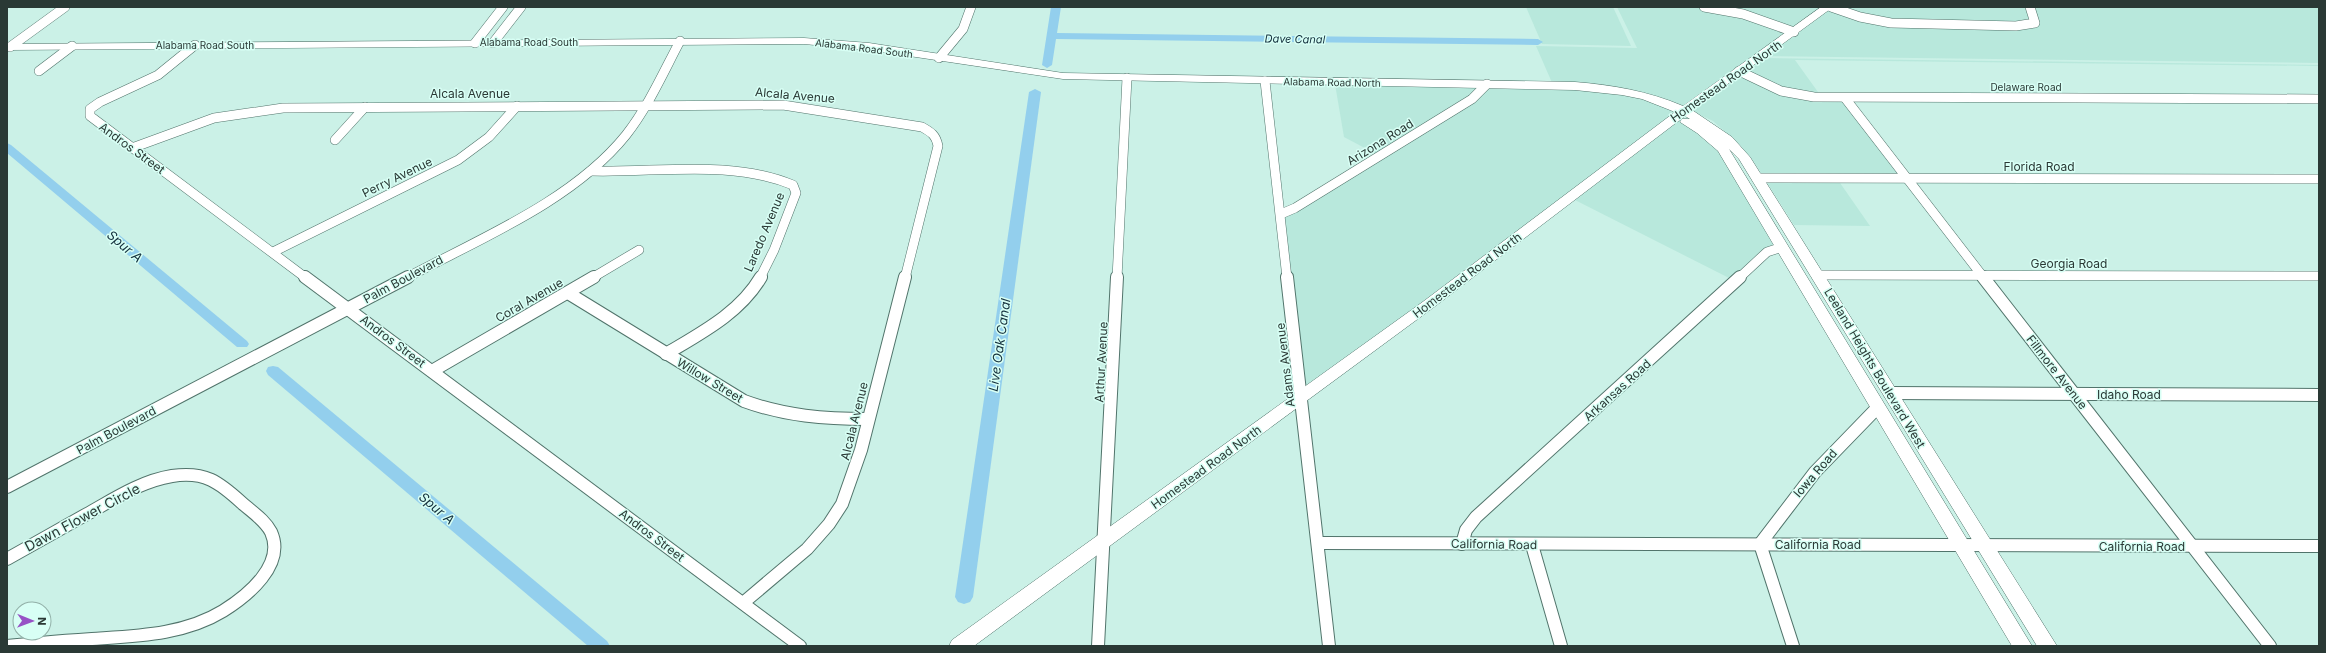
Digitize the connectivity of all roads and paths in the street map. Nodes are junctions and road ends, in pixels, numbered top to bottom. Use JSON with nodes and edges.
{"nodes":[{"id":1,"x":65,"y":7,"type":"edge"},
{"id":2,"x":503,"y":7,"type":"edge"},
{"id":3,"x":520,"y":7,"type":"edge"},
{"id":4,"x":971,"y":7,"type":"edge"},
{"id":5,"x":1704,"y":7,"type":"edge"},
{"id":6,"x":1829,"y":7,"type":"edge"},
{"id":7,"x":2030,"y":7,"type":"edge"},
{"id":8,"x":1794,"y":32,"type":"junction"},
{"id":9,"x":680,"y":41,"type":"junction"},
{"id":10,"x":475,"y":43,"type":"junction"},
{"id":11,"x":493,"y":43,"type":"junction"},
{"id":12,"x":195,"y":45,"type":"junction"},
{"id":13,"x":72,"y":46,"type":"junction"},
{"id":14,"x":9,"y":47,"type":"edge"},
{"id":15,"x":939,"y":58,"type":"junction"},
{"id":16,"x":39,"y":71,"type":"dead end"},
{"id":17,"x":1739,"y":71,"type":"junction"},
{"id":18,"x":1048,"y":74,"type":"joint"},
{"id":19,"x":1127,"y":78,"type":"junction"},
{"id":20,"x":1265,"y":81,"type":"junction"},
{"id":21,"x":1487,"y":84,"type":"junction"},
{"id":22,"x":1845,"y":98,"type":"junction"},
{"id":23,"x":2319,"y":99,"type":"edge"},
{"id":24,"x":644,"y":105,"type":"junction"},
{"id":25,"x":517,"y":106,"type":"junction"},
{"id":26,"x":365,"y":107,"type":"junction"},
{"id":27,"x":1680,"y":113,"type":"junction"},
{"id":28,"x":336,"y":140,"type":"dead end"},
{"id":29,"x":132,"y":148,"type":"junction"},
{"id":30,"x":591,"y":171,"type":"junction"},
{"id":31,"x":1758,"y":178,"type":"junction"},
{"id":32,"x":1907,"y":178,"type":"junction"},
{"id":33,"x":2319,"y":179,"type":"edge"},
{"id":34,"x":1280,"y":214,"type":"junction"},
{"id":35,"x":1782,"y":247,"type":"junction"},
{"id":36,"x":639,"y":250,"type":"dead end"},
{"id":37,"x":273,"y":252,"type":"junction"},
{"id":38,"x":1819,"y":275,"type":"junction"},
{"id":39,"x":1982,"y":275,"type":"junction"},
{"id":40,"x":2319,"y":276,"type":"edge"},
{"id":41,"x":568,"y":292,"type":"junction"},
{"id":42,"x":348,"y":308,"type":"junction"},
{"id":43,"x":666,"y":354,"type":"junction"},
{"id":44,"x":432,"y":371,"type":"junction"},
{"id":45,"x":1890,"y":393,"type":"junction"},
{"id":46,"x":2074,"y":394,"type":"junction"},
{"id":47,"x":2319,"y":395,"type":"edge"},
{"id":48,"x":1302,"y":396,"type":"junction"},
{"id":49,"x":1878,"y":408,"type":"junction"},
{"id":50,"x":868,"y":419,"type":"junction"},
{"id":51,"x":7,"y":487,"type":"edge"},
{"id":52,"x":1104,"y":541,"type":"junction"},
{"id":53,"x":1318,"y":542,"type":"junction"},
{"id":54,"x":1462,"y":544,"type":"junction"},
{"id":55,"x":1532,"y":544,"type":"junction"},
{"id":56,"x":1760,"y":544,"type":"junction"},
{"id":57,"x":1962,"y":545,"type":"junction"},
{"id":58,"x":1985,"y":545,"type":"junction"},
{"id":59,"x":2192,"y":546,"type":"junction"},
{"id":60,"x":2319,"y":546,"type":"edge"},
{"id":61,"x":7,"y":558,"type":"edge"},
{"id":62,"x":743,"y":603,"type":"junction"},
{"id":63,"x":7,"y":646,"type":"edge"},
{"id":64,"x":800,"y":646,"type":"edge"},
{"id":65,"x":959,"y":646,"type":"edge"},
{"id":66,"x":1098,"y":646,"type":"edge"},
{"id":67,"x":1330,"y":646,"type":"edge"},
{"id":68,"x":1561,"y":646,"type":"edge"},
{"id":69,"x":1793,"y":646,"type":"edge"},
{"id":70,"x":2022,"y":646,"type":"edge"},
{"id":71,"x":2047,"y":646,"type":"edge"},
{"id":72,"x":2270,"y":646,"type":"edge"}],
"edges":[{"from":1,"to":14,"type":"street"},
{"from":2,"to":10,"type":"street"},
{"from":3,"to":11,"type":"street"},
{"from":4,"to":15,"type":"street"},
{"from":5,"to":8,"type":"street"},
{"from":6,"to":7,"type":"street"},
{"from":6,"to":8,"type":"main road","name":"Homestead Road North"},
{"from":8,"to":17,"type":"main road","name":"Homestead Road North"},
{"from":9,"to":11,"type":"main road","name":"Alabama Road South"},
{"from":9,"to":15,"type":"main road","name":"Alabama Road South"},
{"from":9,"to":24,"type":"street","name":"Palm Boulevard"},
{"from":10,"to":11,"type":"main road","name":"Alabama Road South"},
{"from":10,"to":12,"type":"main road","name":"Alabama Road South"},
{"from":12,"to":13,"type":"main road","name":"Alabama Road South"},
{"from":12,"to":29,"type":"street","name":"Andros Street"},
{"from":13,"to":14,"type":"main road","name":"Alabama Road South"},
{"from":13,"to":16,"type":"street"},
{"from":15,"to":18,"type":"main road","name":"Alabama Road South"},
{"from":17,"to":22,"type":"street","name":"Delaware Road"},
{"from":17,"to":27,"type":"main road","name":"Homestead Road North"},
{"from":18,"to":19,"type":"main road","name":"Alabama Road North"},
{"from":19,"to":20,"type":"main road","name":"Alabama Road North"},
{"from":19,"to":52,"type":"street","name":"Arthur Avenue"},
{"from":20,"to":21,"type":"main road","name":"Alabama Road North"},
{"from":20,"to":34,"type":"street","name":"Adams Avenue"},
{"from":21,"to":27,"type":"main road","name":"Alabama Road North"},
{"from":21,"to":34,"type":"street","name":"Arizona Road"},
{"from":22,"to":23,"type":"street","name":"Delaware Road"},
{"from":22,"to":32,"type":"street","name":"Fillmore Avenue"},
{"from":24,"to":25,"type":"street","name":"Alcala Avenue"},
{"from":24,"to":30,"type":"street","name":"Palm Boulevard"},
{"from":24,"to":50,"type":"street","name":"Alcala Avenue"},
{"from":25,"to":26,"type":"street","name":"Alcala Avenue"},
{"from":25,"to":37,"type":"street","name":"Perry Avenue"},
{"from":26,"to":28,"type":"street"},
{"from":26,"to":29,"type":"street","name":"Alcala Avenue"},
{"from":27,"to":31,"type":"main road","name":"Leeland Heights Boulevard West"},
{"from":27,"to":35,"type":"main road","name":"Leeland Heights Boulevard West"},
{"from":27,"to":48,"type":"main road","name":"Homestead Road North"},
{"from":29,"to":37,"type":"street","name":"Andros Street"},
{"from":30,"to":42,"type":"street","name":"Palm Boulevard"},
{"from":30,"to":43,"type":"street","name":"Laredo Avenue"},
{"from":31,"to":32,"type":"street","name":"Florida Road"},
{"from":31,"to":38,"type":"main road","name":"Leeland Heights Boulevard West"},
{"from":32,"to":33,"type":"street","name":"Florida Road"},
{"from":32,"to":39,"type":"street","name":"Fillmore Avenue"},
{"from":34,"to":48,"type":"street","name":"Adams Avenue"},
{"from":35,"to":49,"type":"main road","name":"Leeland Heights Boulevard West"},
{"from":35,"to":54,"type":"street","name":"Arkansas Road"},
{"from":36,"to":41,"type":"street","name":"Coral Avenue"},
{"from":37,"to":42,"type":"street","name":"Andros Street"},
{"from":38,"to":39,"type":"street","name":"Georgia Road"},
{"from":38,"to":45,"type":"main road","name":"Leeland Heights Boulevard West"},
{"from":39,"to":40,"type":"street","name":"Georgia Road"},
{"from":39,"to":46,"type":"street","name":"Fillmore Avenue"},
{"from":41,"to":43,"type":"street","name":"Willow Street"},
{"from":41,"to":44,"type":"street","name":"Coral Avenue"},
{"from":42,"to":44,"type":"street","name":"Andros Street"},
{"from":42,"to":51,"type":"street","name":"Palm Boulevard"},
{"from":43,"to":50,"type":"street","name":"Willow Street"},
{"from":44,"to":62,"type":"street","name":"Andros Street"},
{"from":45,"to":46,"type":"street","name":"Idaho Road"},
{"from":45,"to":58,"type":"main road","name":"Leeland Heights Boulevard West"},
{"from":46,"to":47,"type":"street","name":"Idaho Road"},
{"from":46,"to":59,"type":"street","name":"Fillmore Avenue"},
{"from":48,"to":52,"type":"main road","name":"Homestead Road North"},
{"from":48,"to":53,"type":"street","name":"Adams Avenue"},
{"from":49,"to":56,"type":"street","name":"Iowa Road"},
{"from":49,"to":57,"type":"main road","name":"Leeland Heights Boulevard West"},
{"from":50,"to":62,"type":"street","name":"Alcala Avenue"},
{"from":52,"to":65,"type":"main road","name":"Homestead Road North"},
{"from":52,"to":66,"type":"street","name":"Arthur Avenue"},
{"from":53,"to":54,"type":"street","name":"California Road"},
{"from":53,"to":67,"type":"street","name":"Adams Avenue"},
{"from":54,"to":55,"type":"street","name":"California Road"},
{"from":55,"to":56,"type":"street","name":"California Road"},
{"from":55,"to":68,"type":"street"},
{"from":56,"to":57,"type":"street","name":"California Road"},
{"from":56,"to":69,"type":"street"},
{"from":57,"to":58,"type":"street","name":"California Road"},
{"from":57,"to":70,"type":"main road","name":"Leeland Heights Boulevard West"},
{"from":58,"to":59,"type":"street","name":"California Road"},
{"from":58,"to":71,"type":"main road","name":"Leeland Heights Boulevard West"},
{"from":59,"to":60,"type":"street","name":"California Road"},
{"from":59,"to":72,"type":"street","name":"Fillmore Avenue"},
{"from":61,"to":63,"type":"street","name":"Dawn Flower Circle"},
{"from":62,"to":64,"type":"street","name":"Andros Street"}]}
